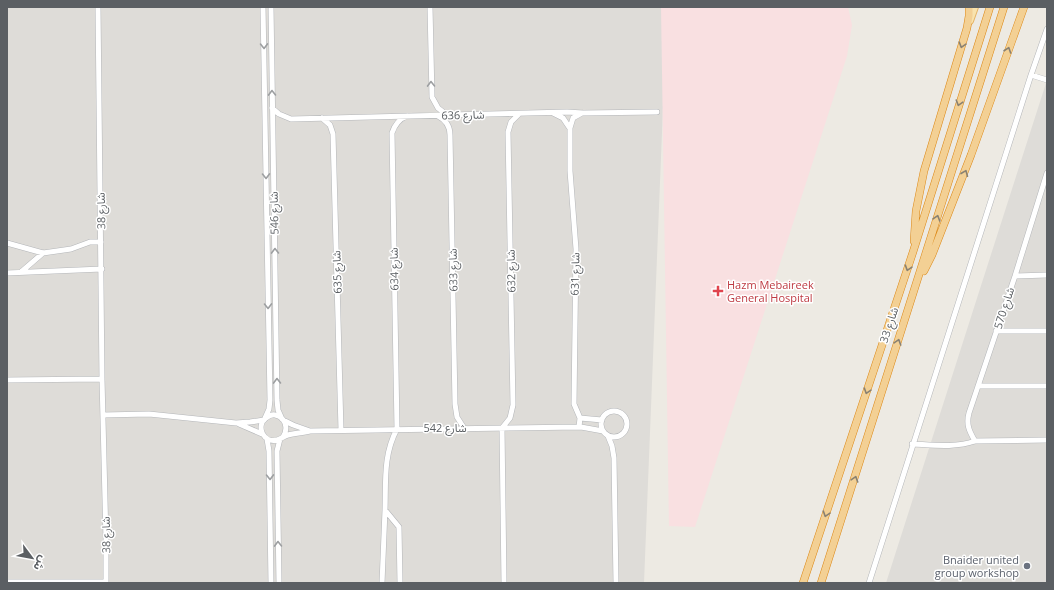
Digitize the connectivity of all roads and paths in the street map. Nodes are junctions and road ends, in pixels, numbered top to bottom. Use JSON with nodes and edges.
{"nodes":[{"id":1,"x":98,"y":7,"type":"edge"},
{"id":2,"x":263,"y":7,"type":"edge"},
{"id":3,"x":271,"y":7,"type":"edge"},
{"id":4,"x":430,"y":7,"type":"edge"},
{"id":5,"x":969,"y":7,"type":"edge"},
{"id":6,"x":974,"y":7,"type":"edge"},
{"id":7,"x":990,"y":7,"type":"edge"},
{"id":8,"x":1004,"y":7,"type":"edge"},
{"id":9,"x":1023,"y":9,"type":"edge"},
{"id":10,"x":967,"y":28,"type":"junction"},
{"id":11,"x":1047,"y":29,"type":"edge"},
{"id":12,"x":1031,"y":75,"type":"junction"},
{"id":13,"x":1047,"y":80,"type":"edge"},
{"id":14,"x":272,"y":108,"type":"junction"},
{"id":15,"x":657,"y":112,"type":"dead end"},
{"id":16,"x":551,"y":113,"type":"junction"},
{"id":17,"x":583,"y":113,"type":"junction"},
{"id":18,"x":519,"y":114,"type":"junction"},
{"id":19,"x":437,"y":115,"type":"junction"},
{"id":20,"x":448,"y":115,"type":"junction"},
{"id":21,"x":407,"y":116,"type":"junction"},
{"id":22,"x":322,"y":118,"type":"junction"},
{"id":23,"x":570,"y":128,"type":"junction"},
{"id":24,"x":1047,"y":173,"type":"edge"},
{"id":25,"x":1044,"y":189,"type":"edge"},
{"id":26,"x":101,"y":242,"type":"junction"},
{"id":27,"x":7,"y":243,"type":"edge"},
{"id":28,"x":913,"y":252,"type":"junction"},
{"id":29,"x":43,"y":253,"type":"junction"},
{"id":30,"x":102,"y":269,"type":"junction"},
{"id":31,"x":7,"y":273,"type":"edge"},
{"id":32,"x":21,"y":273,"type":"junction"},
{"id":33,"x":1047,"y":275,"type":"edge"},
{"id":34,"x":1015,"y":276,"type":"junction"},
{"id":35,"x":916,"y":285,"type":"junction"},
{"id":36,"x":996,"y":331,"type":"junction"},
{"id":37,"x":1047,"y":331,"type":"edge"},
{"id":38,"x":102,"y":379,"type":"junction"},
{"id":39,"x":7,"y":380,"type":"edge"},
{"id":40,"x":978,"y":386,"type":"junction"},
{"id":41,"x":1047,"y":386,"type":"edge"},
{"id":42,"x":103,"y":415,"type":"junction"},
{"id":43,"x":580,"y":418,"type":"junction"},
{"id":44,"x":265,"y":419,"type":"junction"},
{"id":45,"x":283,"y":420,"type":"junction"},
{"id":46,"x":602,"y":420,"type":"junction"},
{"id":47,"x":236,"y":423,"type":"junction"},
{"id":48,"x":579,"y":427,"type":"junction"},
{"id":49,"x":464,"y":428,"type":"junction"},
{"id":50,"x":502,"y":428,"type":"junction"},
{"id":51,"x":397,"y":429,"type":"junction"},
{"id":52,"x":341,"y":430,"type":"junction"},
{"id":53,"x":310,"y":431,"type":"junction"},
{"id":54,"x":603,"y":431,"type":"junction"},
{"id":55,"x":262,"y":434,"type":"junction"},
{"id":56,"x":608,"y":436,"type":"junction"},
{"id":57,"x":282,"y":438,"type":"junction"},
{"id":58,"x":267,"y":439,"type":"junction"},
{"id":59,"x":1047,"y":440,"type":"edge"},
{"id":60,"x":975,"y":441,"type":"junction"},
{"id":61,"x":912,"y":444,"type":"junction"},
{"id":62,"x":385,"y":510,"type":"junction"},
{"id":63,"x":7,"y":577,"type":"edge"},
{"id":64,"x":106,"y":582,"type":"edge"},
{"id":65,"x":822,"y":582,"type":"edge"},
{"id":66,"x":7,"y":583,"type":"edge"},
{"id":67,"x":271,"y":583,"type":"edge"},
{"id":68,"x":279,"y":583,"type":"edge"},
{"id":69,"x":382,"y":583,"type":"edge"},
{"id":70,"x":400,"y":583,"type":"edge"},
{"id":71,"x":504,"y":583,"type":"edge"},
{"id":72,"x":616,"y":583,"type":"edge"},
{"id":73,"x":802,"y":583,"type":"edge"},
{"id":74,"x":869,"y":583,"type":"edge"}],
"edges":[{"from":1,"to":26,"type":"street","name":"شارع 38"},
{"from":2,"to":44,"type":"street","name":"شارع 546","one_way":true},
{"from":14,"to":3,"type":"street","name":"شارع 546","one_way":true},
{"from":20,"to":4,"type":"street","one_way":true},
{"from":5,"to":10,"type":"highway"},
{"from":6,"to":10,"type":"main road"},
{"from":7,"to":28,"type":"highway","name":"شارع 33","one_way":true},
{"from":35,"to":8,"type":"highway","name":"شارع 33","one_way":true},
{"from":35,"to":9,"type":"highway","one_way":true},
{"from":10,"to":28,"type":"highway","one_way":true},
{"from":11,"to":12,"type":"street"},
{"from":12,"to":13,"type":"street"},
{"from":12,"to":61,"type":"street"},
{"from":14,"to":22,"type":"street","name":"شارع 636"},
{"from":45,"to":14,"type":"street","name":"شارع 546","one_way":true},
{"from":15,"to":17,"type":"street","name":"شارع 636"},
{"from":16,"to":17,"type":"street","name":"شارع 636"},
{"from":16,"to":18,"type":"street","name":"شارع 636"},
{"from":16,"to":23,"type":"street"},
{"from":17,"to":23,"type":"street"},
{"from":18,"to":20,"type":"street","name":"شارع 636"},
{"from":18,"to":50,"type":"street","name":"شارع 632"},
{"from":19,"to":20,"type":"street","name":"شارع 636"},
{"from":19,"to":21,"type":"street","name":"شارع 636"},
{"from":19,"to":49,"type":"street","name":"شارع 633"},
{"from":21,"to":22,"type":"street","name":"شارع 636"},
{"from":21,"to":51,"type":"street","name":"شارع 634"},
{"from":22,"to":52,"type":"street","name":"شارع 635"},
{"from":23,"to":43,"type":"street","name":"شارع 631"},
{"from":24,"to":25,"type":"street","name":"شارع 570"},
{"from":25,"to":34,"type":"street","name":"شارع 570"},
{"from":26,"to":29,"type":"street"},
{"from":26,"to":30,"type":"street","name":"شارع 38"},
{"from":27,"to":29,"type":"street"},
{"from":28,"to":73,"type":"highway","name":"شارع 33","one_way":true},
{"from":29,"to":32,"type":"street"},
{"from":30,"to":32,"type":"street"},
{"from":30,"to":38,"type":"street","name":"شارع 38"},
{"from":31,"to":32,"type":"street"},
{"from":33,"to":34,"type":"street"},
{"from":34,"to":36,"type":"street","name":"شارع 570"},
{"from":65,"to":35,"type":"highway","name":"شارع 33","one_way":true},
{"from":36,"to":37,"type":"street"},
{"from":36,"to":40,"type":"street","name":"شارع 570"},
{"from":38,"to":39,"type":"street"},
{"from":38,"to":42,"type":"street","name":"شارع 38"},
{"from":40,"to":41,"type":"street"},
{"from":40,"to":60,"type":"street","name":"شارع 570"},
{"from":42,"to":47,"type":"street"},
{"from":42,"to":64,"type":"street","name":"شارع 38"},
{"from":43,"to":46,"type":"street"},
{"from":43,"to":48,"type":"street"},
{"from":44,"to":45,"type":"street"},
{"from":44,"to":47,"type":"street"},
{"from":44,"to":55,"type":"street"},
{"from":45,"to":53,"type":"street","name":"شارع 542"},
{"from":45,"to":57,"type":"street"},
{"from":46,"to":54,"type":"street"},
{"from":46,"to":56,"type":"street"},
{"from":47,"to":55,"type":"street"},
{"from":48,"to":50,"type":"street","name":"شارع 542"},
{"from":48,"to":54,"type":"street","name":"شارع 542"},
{"from":49,"to":50,"type":"street","name":"شارع 542"},
{"from":49,"to":51,"type":"street","name":"شارع 542"},
{"from":50,"to":71,"type":"street"},
{"from":51,"to":52,"type":"street","name":"شارع 542"},
{"from":51,"to":62,"type":"street"},
{"from":52,"to":53,"type":"street","name":"شارع 542"},
{"from":53,"to":57,"type":"street","name":"شارع 542"},
{"from":54,"to":56,"type":"street"},
{"from":55,"to":58,"type":"street"},
{"from":56,"to":72,"type":"street"},
{"from":57,"to":58,"type":"street"},
{"from":68,"to":57,"type":"street","one_way":true},
{"from":58,"to":67,"type":"street","one_way":true},
{"from":59,"to":60,"type":"street"},
{"from":60,"to":61,"type":"street"},
{"from":61,"to":74,"type":"street"},
{"from":62,"to":69,"type":"street"},
{"from":62,"to":70,"type":"street"},
{"from":63,"to":66,"type":"street"},
{"from":64,"to":66,"type":"street"}]}
